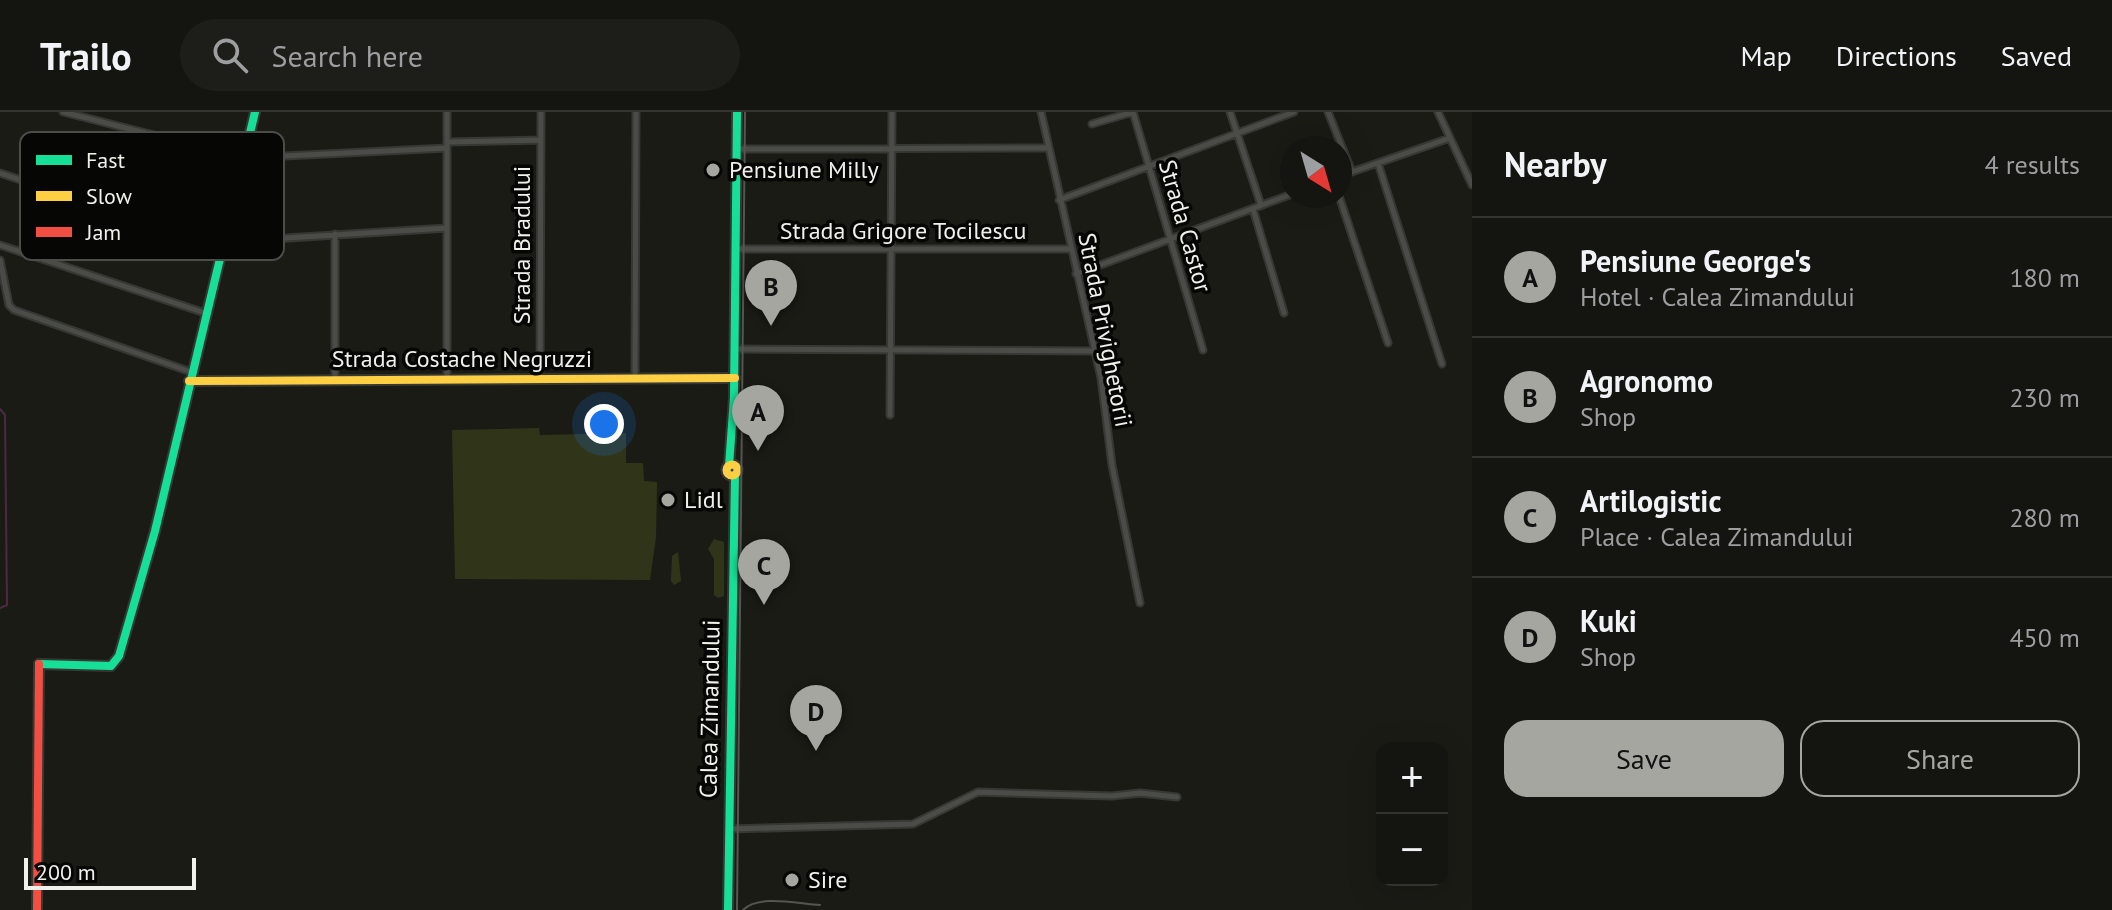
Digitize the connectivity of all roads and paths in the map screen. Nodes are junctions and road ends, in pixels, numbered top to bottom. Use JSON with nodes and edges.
{"nodes":[{"id":1,"x":63,"y":112,"type":"edge"},
{"id":2,"x":255,"y":112,"type":"edge"},
{"id":3,"x":447,"y":112,"type":"edge"},
{"id":4,"x":541,"y":112,"type":"edge"},
{"id":5,"x":636,"y":112,"type":"edge"},
{"id":6,"x":737,"y":112,"type":"edge"},
{"id":7,"x":892,"y":112,"type":"edge"},
{"id":8,"x":1041,"y":112,"type":"edge"},
{"id":9,"x":1133,"y":112,"type":"edge"},
{"id":10,"x":1230,"y":112,"type":"edge"},
{"id":11,"x":1294,"y":112,"type":"edge"},
{"id":12,"x":1328,"y":112,"type":"edge"},
{"id":13,"x":1438,"y":112,"type":"edge"},
{"id":14,"x":1092,"y":124,"type":"dead end"},
{"id":15,"x":142,"y":132,"type":"edge"},
{"id":16,"x":250,"y":132,"type":"edge"},
{"id":17,"x":1238,"y":134,"type":"junction"},
{"id":18,"x":1338,"y":136,"type":"edge"},
{"id":19,"x":1450,"y":138,"type":"junction"},
{"id":20,"x":541,"y":140,"type":"junction"},
{"id":21,"x":447,"y":145,"type":"junction"},
{"id":22,"x":1048,"y":148,"type":"junction"},
{"id":23,"x":737,"y":149,"type":"junction"},
{"id":24,"x":892,"y":149,"type":"junction"},
{"id":25,"x":284,"y":155,"type":"edge"},
{"id":26,"x":1378,"y":163,"type":"junction"},
{"id":27,"x":1148,"y":168,"type":"junction"},
{"id":28,"x":1352,"y":172,"type":"edge"},
{"id":29,"x":0,"y":173,"type":"edge"},
{"id":30,"x":20,"y":180,"type":"edge"},
{"id":31,"x":1471,"y":182,"type":"edge"},
{"id":32,"x":1280,"y":198,"type":"edge"},
{"id":33,"x":1059,"y":200,"type":"junction"},
{"id":34,"x":1261,"y":205,"type":"junction"},
{"id":35,"x":1343,"y":208,"type":"edge"},
{"id":36,"x":1253,"y":209,"type":"junction"},
{"id":37,"x":447,"y":228,"type":"junction"},
{"id":38,"x":335,"y":234,"type":"junction"},
{"id":39,"x":284,"y":239,"type":"edge"},
{"id":40,"x":1169,"y":241,"type":"junction"},
{"id":41,"x":0,"y":245,"type":"edge"},
{"id":42,"x":736,"y":249,"type":"junction"},
{"id":43,"x":1071,"y":249,"type":"junction"},
{"id":44,"x":891,"y":250,"type":"junction"},
{"id":45,"x":20,"y":252,"type":"edge"},
{"id":46,"x":0,"y":260,"type":"edge"},
{"id":47,"x":45,"y":260,"type":"edge"},
{"id":48,"x":217,"y":260,"type":"edge"},
{"id":49,"x":1076,"y":274,"type":"junction"},
{"id":50,"x":205,"y":313,"type":"junction"},
{"id":51,"x":1284,"y":313,"type":"dead end"},
{"id":52,"x":1388,"y":343,"type":"dead end"},
{"id":53,"x":735,"y":349,"type":"junction"},
{"id":54,"x":1203,"y":350,"type":"dead end"},
{"id":55,"x":890,"y":351,"type":"junction"},
{"id":56,"x":1094,"y":351,"type":"junction"},
{"id":57,"x":1442,"y":364,"type":"dead end"},
{"id":58,"x":190,"y":376,"type":"junction"},
{"id":59,"x":635,"y":378,"type":"junction"},
{"id":60,"x":735,"y":378,"type":"junction"},
{"id":61,"x":335,"y":379,"type":"junction"},
{"id":62,"x":447,"y":379,"type":"junction"},
{"id":63,"x":540,"y":379,"type":"junction"},
{"id":64,"x":890,"y":415,"type":"dead end"},
{"id":65,"x":1140,"y":603,"type":"dead end"},
{"id":66,"x":1177,"y":797,"type":"dead end"},
{"id":67,"x":729,"y":829,"type":"junction"},
{"id":68,"x":37,"y":910,"type":"edge"},
{"id":69,"x":728,"y":910,"type":"edge"}],
"edges":[{"from":1,"to":15,"type":"street"},
{"from":2,"to":16,"type":"street"},
{"from":3,"to":21,"type":"street"},
{"from":4,"to":20,"type":"street","name":"Strada Bradului"},
{"from":5,"to":59,"type":"street"},
{"from":6,"to":23,"type":"street","name":"Calea Zimandului"},
{"from":7,"to":24,"type":"street"},
{"from":8,"to":22,"type":"street","name":"Strada Privighetorii"},
{"from":9,"to":14,"type":"street","name":"Strada Castor"},
{"from":9,"to":27,"type":"street","name":"Strada Castor"},
{"from":10,"to":17,"type":"street"},
{"from":11,"to":17,"type":"street"},
{"from":12,"to":18,"type":"street"},
{"from":13,"to":19,"type":"street"},
{"from":17,"to":27,"type":"street"},
{"from":17,"to":34,"type":"street"},
{"from":19,"to":26,"type":"street"},
{"from":19,"to":31,"type":"street"},
{"from":20,"to":21,"type":"street"},
{"from":20,"to":63,"type":"street","name":"Strada Bradului"},
{"from":21,"to":25,"type":"street"},
{"from":21,"to":37,"type":"street"},
{"from":22,"to":24,"type":"street"},
{"from":22,"to":33,"type":"street","name":"Strada Privighetorii"},
{"from":23,"to":24,"type":"street"},
{"from":23,"to":42,"type":"street","name":"Calea Zimandului"},
{"from":24,"to":44,"type":"street"},
{"from":26,"to":28,"type":"street"},
{"from":26,"to":57,"type":"street"},
{"from":27,"to":33,"type":"street"},
{"from":27,"to":40,"type":"street","name":"Strada Castor"},
{"from":29,"to":30,"type":"street"},
{"from":32,"to":34,"type":"street"},
{"from":33,"to":43,"type":"street","name":"Strada Privighetorii"},
{"from":34,"to":36,"type":"street"},
{"from":35,"to":52,"type":"street"},
{"from":36,"to":40,"type":"street"},
{"from":36,"to":51,"type":"street"},
{"from":37,"to":38,"type":"street"},
{"from":37,"to":62,"type":"street"},
{"from":38,"to":39,"type":"street"},
{"from":38,"to":61,"type":"street"},
{"from":40,"to":49,"type":"street"},
{"from":40,"to":54,"type":"street","name":"Strada Castor"},
{"from":41,"to":45,"type":"street"},
{"from":42,"to":44,"type":"street","name":"Strada Grigore Tocilescu"},
{"from":42,"to":53,"type":"street","name":"Calea Zimandului"},
{"from":43,"to":44,"type":"street","name":"Strada Grigore Tocilescu"},
{"from":43,"to":49,"type":"street","name":"Strada Privighetorii"},
{"from":44,"to":55,"type":"street"},
{"from":46,"to":58,"type":"street","name":"Strada Costache Negruzzi"},
{"from":47,"to":50,"type":"street"},
{"from":48,"to":50,"type":"street"},
{"from":49,"to":56,"type":"street","name":"Strada Privighetorii"},
{"from":50,"to":58,"type":"street"},
{"from":53,"to":55,"type":"street"},
{"from":53,"to":60,"type":"street","name":"Calea Zimandului"},
{"from":55,"to":56,"type":"street"},
{"from":55,"to":64,"type":"street"},
{"from":56,"to":65,"type":"street","name":"Strada Privighetorii"},
{"from":58,"to":61,"type":"street","name":"Strada Costache Negruzzi"},
{"from":58,"to":68,"type":"street"},
{"from":59,"to":60,"type":"street","name":"Strada Costache Negruzzi"},
{"from":59,"to":63,"type":"street","name":"Strada Costache Negruzzi"},
{"from":60,"to":67,"type":"street","name":"Calea Zimandului"},
{"from":61,"to":62,"type":"street","name":"Strada Costache Negruzzi"},
{"from":62,"to":63,"type":"street","name":"Strada Costache Negruzzi"},
{"from":66,"to":67,"type":"street"},
{"from":67,"to":69,"type":"street","name":"Calea Zimandului"}]}
